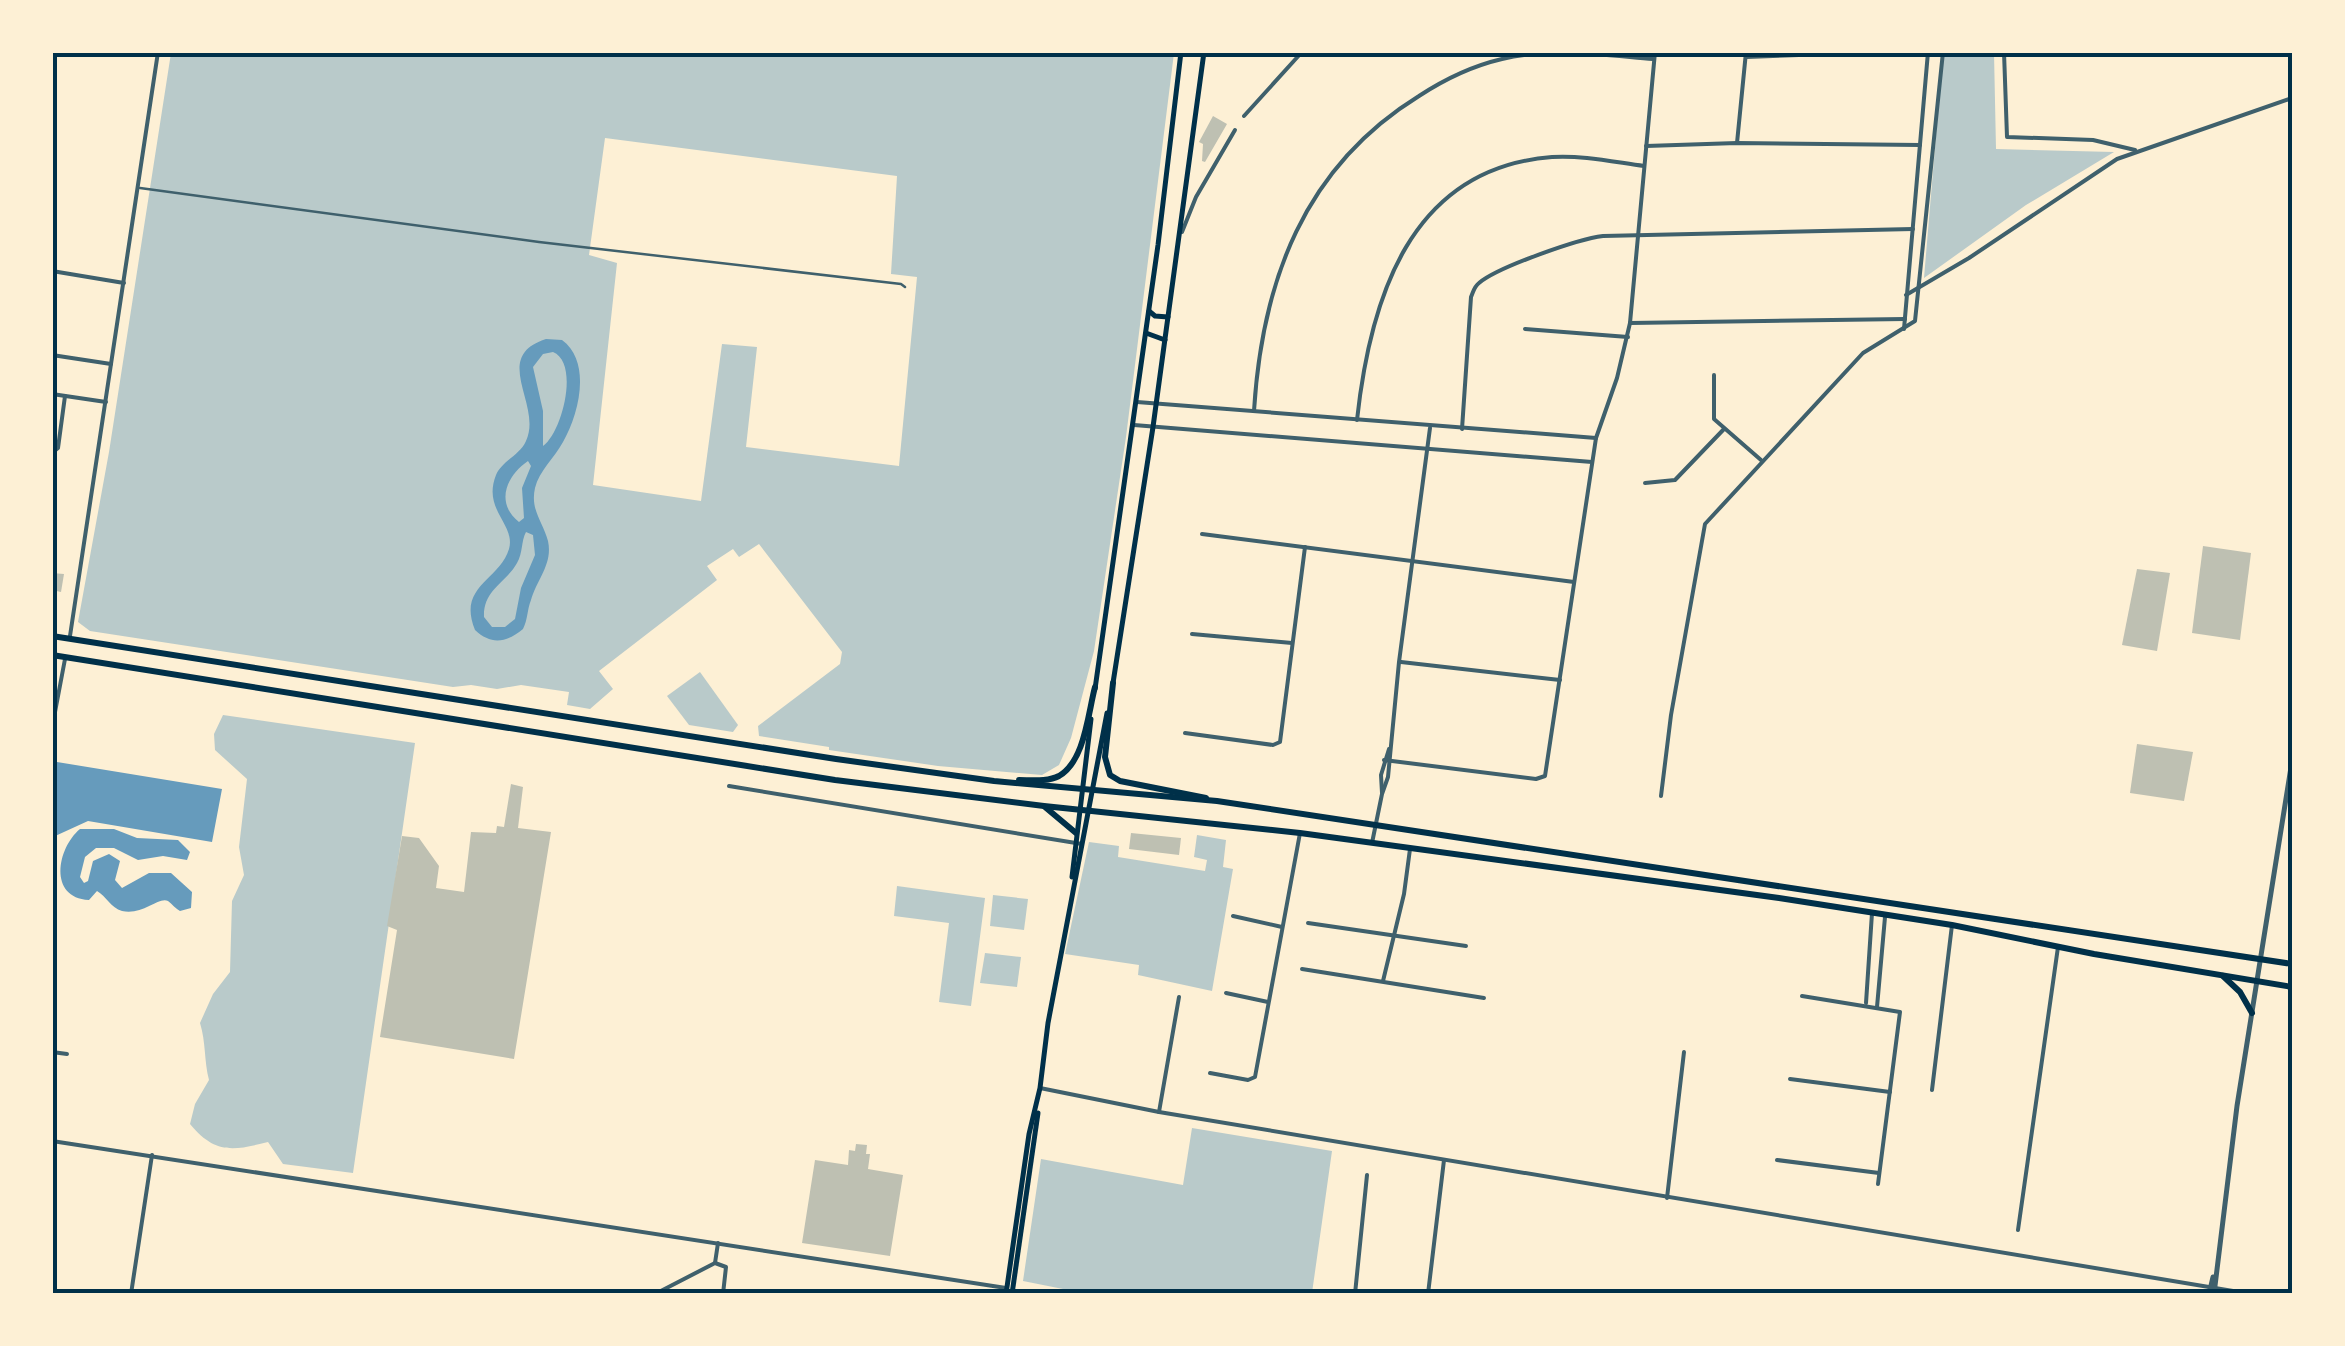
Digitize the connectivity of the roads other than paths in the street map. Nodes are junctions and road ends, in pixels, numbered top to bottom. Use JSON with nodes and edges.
{"nodes":[{"id":1,"x":158,"y":52,"type":"edge"},
{"id":2,"x":1181,"y":52,"type":"edge"},
{"id":3,"x":1204,"y":52,"type":"edge"},
{"id":4,"x":1302,"y":52,"type":"edge"},
{"id":5,"x":1882,"y":52,"type":"edge"},
{"id":6,"x":1928,"y":52,"type":"edge"},
{"id":7,"x":1943,"y":52,"type":"edge"},
{"id":8,"x":2004,"y":52,"type":"edge"},
{"id":9,"x":1746,"y":54,"type":"edge"},
{"id":10,"x":1655,"y":56,"type":"edge"},
{"id":11,"x":2292,"y":98,"type":"edge"},
{"id":12,"x":1244,"y":116,"type":"dead end"},
{"id":13,"x":1235,"y":130,"type":"dead end"},
{"id":14,"x":1737,"y":143,"type":"junction"},
{"id":15,"x":1920,"y":145,"type":"junction"},
{"id":16,"x":1646,"y":146,"type":"junction"},
{"id":17,"x":2135,"y":150,"type":"junction"},
{"id":18,"x":1644,"y":166,"type":"junction"},
{"id":19,"x":140,"y":188,"type":"junction"},
{"id":20,"x":1913,"y":229,"type":"junction"},
{"id":21,"x":1638,"y":235,"type":"junction"},
{"id":22,"x":1180,"y":237,"type":"junction"},
{"id":23,"x":52,"y":271,"type":"edge"},
{"id":24,"x":124,"y":284,"type":"junction"},
{"id":25,"x":905,"y":287,"type":"dead end"},
{"id":26,"x":1920,"y":287,"type":"junction"},
{"id":27,"x":1906,"y":295,"type":"junction"},
{"id":28,"x":1149,"y":310,"type":"junction"},
{"id":29,"x":1168,"y":318,"type":"junction"},
{"id":30,"x":1905,"y":318,"type":"junction"},
{"id":31,"x":1630,"y":323,"type":"junction"},
{"id":32,"x":1524,"y":328,"type":"dead end"},
{"id":33,"x":1904,"y":329,"type":"junction"},
{"id":34,"x":1146,"y":333,"type":"junction"},
{"id":35,"x":1628,"y":336,"type":"junction"},
{"id":36,"x":1165,"y":340,"type":"junction"},
{"id":37,"x":52,"y":355,"type":"edge"},
{"id":38,"x":111,"y":364,"type":"junction"},
{"id":39,"x":1714,"y":375,"type":"dead end"},
{"id":40,"x":52,"y":394,"type":"edge"},
{"id":41,"x":66,"y":396,"type":"junction"},
{"id":42,"x":106,"y":402,"type":"junction"},
{"id":43,"x":1137,"y":402,"type":"junction"},
{"id":44,"x":1157,"y":404,"type":"junction"},
{"id":45,"x":1254,"y":411,"type":"junction"},
{"id":46,"x":1357,"y":420,"type":"junction"},
{"id":47,"x":1134,"y":424,"type":"junction"},
{"id":48,"x":1154,"y":427,"type":"junction"},
{"id":49,"x":1430,"y":428,"type":"junction"},
{"id":50,"x":1462,"y":429,"type":"junction"},
{"id":51,"x":1724,"y":429,"type":"junction"},
{"id":52,"x":1596,"y":438,"type":"junction"},
{"id":53,"x":1428,"y":450,"type":"junction"},
{"id":54,"x":52,"y":453,"type":"edge"},
{"id":55,"x":1761,"y":460,"type":"junction"},
{"id":56,"x":1592,"y":462,"type":"junction"},
{"id":57,"x":1645,"y":483,"type":"dead end"},
{"id":58,"x":1202,"y":534,"type":"dead end"},
{"id":59,"x":1305,"y":548,"type":"junction"},
{"id":60,"x":1412,"y":562,"type":"junction"},
{"id":61,"x":1574,"y":582,"type":"junction"},
{"id":62,"x":1192,"y":634,"type":"dead end"},
{"id":63,"x":52,"y":636,"type":"edge"},
{"id":64,"x":70,"y":639,"type":"junction"},
{"id":65,"x":1292,"y":644,"type":"junction"},
{"id":66,"x":52,"y":655,"type":"edge"},
{"id":67,"x":66,"y":657,"type":"junction"},
{"id":68,"x":223,"y":662,"type":"junction"},
{"id":69,"x":1399,"y":662,"type":"junction"},
{"id":70,"x":1560,"y":680,"type":"junction"},
{"id":71,"x":221,"y":681,"type":"junction"},
{"id":72,"x":1113,"y":683,"type":"junction"},
{"id":73,"x":1095,"y":687,"type":"junction"},
{"id":74,"x":52,"y":728,"type":"edge"},
{"id":75,"x":1185,"y":733,"type":"dead end"},
{"id":76,"x":1387,"y":760,"type":"junction"},
{"id":77,"x":2292,"y":761,"type":"edge"},
{"id":78,"x":994,"y":782,"type":"junction"},
{"id":79,"x":729,"y":786,"type":"dead end"},
{"id":80,"x":1081,"y":790,"type":"junction"},
{"id":81,"x":1091,"y":790,"type":"junction"},
{"id":82,"x":1660,"y":796,"type":"dead end"},
{"id":83,"x":1217,"y":801,"type":"junction"},
{"id":84,"x":1044,"y":806,"type":"junction"},
{"id":85,"x":1078,"y":810,"type":"junction"},
{"id":86,"x":1088,"y":810,"type":"junction"},
{"id":87,"x":1374,"y":826,"type":"junction"},
{"id":88,"x":1076,"y":833,"type":"junction"},
{"id":89,"x":1300,"y":833,"type":"junction"},
{"id":90,"x":1372,"y":843,"type":"junction"},
{"id":91,"x":1078,"y":844,"type":"junction"},
{"id":92,"x":1410,"y":848,"type":"junction"},
{"id":93,"x":1872,"y":913,"type":"junction"},
{"id":94,"x":1886,"y":915,"type":"junction"},
{"id":95,"x":1233,"y":916,"type":"dead end"},
{"id":96,"x":1308,"y":923,"type":"dead end"},
{"id":97,"x":1952,"y":924,"type":"junction"},
{"id":98,"x":1871,"y":926,"type":"junction"},
{"id":99,"x":1282,"y":927,"type":"junction"},
{"id":100,"x":1884,"y":927,"type":"junction"},
{"id":101,"x":1392,"y":935,"type":"junction"},
{"id":102,"x":2132,"y":940,"type":"junction"},
{"id":103,"x":1466,"y":946,"type":"dead end"},
{"id":104,"x":2058,"y":947,"type":"junction"},
{"id":105,"x":2134,"y":954,"type":"junction"},
{"id":106,"x":2262,"y":959,"type":"junction"},
{"id":107,"x":2292,"y":964,"type":"edge"},
{"id":108,"x":1302,"y":968,"type":"dead end"},
{"id":109,"x":2222,"y":975,"type":"junction"},
{"id":110,"x":1868,"y":979,"type":"junction"},
{"id":111,"x":1879,"y":980,"type":"junction"},
{"id":112,"x":1382,"y":981,"type":"junction"},
{"id":113,"x":2257,"y":982,"type":"junction"},
{"id":114,"x":2292,"y":987,"type":"edge"},
{"id":115,"x":1226,"y":993,"type":"dead end"},
{"id":116,"x":1802,"y":996,"type":"dead end"},
{"id":117,"x":1179,"y":998,"type":"dead end"},
{"id":118,"x":1484,"y":998,"type":"dead end"},
{"id":119,"x":1268,"y":1002,"type":"junction"},
{"id":120,"x":1866,"y":1005,"type":"junction"},
{"id":121,"x":1877,"y":1006,"type":"junction"},
{"id":122,"x":2252,"y":1013,"type":"junction"},
{"id":123,"x":52,"y":1052,"type":"edge"},
{"id":124,"x":1684,"y":1052,"type":"dead end"},
{"id":125,"x":67,"y":1054,"type":"dead end"},
{"id":126,"x":1210,"y":1073,"type":"dead end"},
{"id":127,"x":1790,"y":1079,"type":"dead end"},
{"id":128,"x":1040,"y":1088,"type":"junction"},
{"id":129,"x":1932,"y":1090,"type":"dead end"},
{"id":130,"x":1890,"y":1092,"type":"junction"},
{"id":131,"x":1160,"y":1112,"type":"junction"},
{"id":132,"x":52,"y":1140,"type":"edge"},
{"id":133,"x":152,"y":1155,"type":"junction"},
{"id":134,"x":1444,"y":1160,"type":"junction"},
{"id":135,"x":1777,"y":1160,"type":"dead end"},
{"id":136,"x":1879,"y":1172,"type":"junction"},
{"id":137,"x":1366,"y":1175,"type":"dead end"},
{"id":138,"x":1878,"y":1184,"type":"dead end"},
{"id":139,"x":1667,"y":1198,"type":"junction"},
{"id":140,"x":2018,"y":1230,"type":"dead end"},
{"id":141,"x":718,"y":1243,"type":"junction"},
{"id":142,"x":715,"y":1263,"type":"junction"},
{"id":143,"x":2212,"y":1290,"type":"edge"},
{"id":144,"x":1009,"y":1291,"type":"edge"},
{"id":145,"x":131,"y":1294,"type":"edge"},
{"id":146,"x":655,"y":1294,"type":"edge"},
{"id":147,"x":723,"y":1294,"type":"edge"},
{"id":148,"x":1355,"y":1294,"type":"edge"},
{"id":149,"x":1428,"y":1294,"type":"edge"},
{"id":150,"x":2251,"y":1294,"type":"edge"}],
"edges":[{"from":1,"to":19,"type":"street"},
{"from":2,"to":28,"type":"main road"},
{"from":3,"to":22,"type":"main road"},
{"from":4,"to":12,"type":"street"},
{"from":5,"to":9,"type":"street"},
{"from":6,"to":15,"type":"street"},
{"from":7,"to":26,"type":"street"},
{"from":8,"to":17,"type":"street"},
{"from":9,"to":14,"type":"street"},
{"from":10,"to":16,"type":"street"},
{"from":10,"to":45,"type":"street"},
{"from":11,"to":17,"type":"street"},
{"from":13,"to":22,"type":"street"},
{"from":14,"to":15,"type":"street"},
{"from":14,"to":16,"type":"street"},
{"from":15,"to":20,"type":"street"},
{"from":16,"to":18,"type":"street"},
{"from":17,"to":26,"type":"street"},
{"from":18,"to":21,"type":"street"},
{"from":18,"to":46,"type":"street"},
{"from":19,"to":24,"type":"street"},
{"from":19,"to":25,"type":"lane"},
{"from":20,"to":21,"type":"street"},
{"from":20,"to":27,"type":"street"},
{"from":21,"to":31,"type":"street"},
{"from":21,"to":50,"type":"street"},
{"from":22,"to":29,"type":"main road"},
{"from":23,"to":24,"type":"street"},
{"from":24,"to":38,"type":"street"},
{"from":26,"to":27,"type":"street"},
{"from":26,"to":33,"type":"street"},
{"from":27,"to":30,"type":"street"},
{"from":28,"to":29,"type":"main road"},
{"from":28,"to":34,"type":"main road"},
{"from":29,"to":36,"type":"main road"},
{"from":30,"to":31,"type":"street"},
{"from":30,"to":33,"type":"street"},
{"from":31,"to":35,"type":"street"},
{"from":32,"to":35,"type":"street"},
{"from":33,"to":55,"type":"street"},
{"from":34,"to":36,"type":"main road"},
{"from":34,"to":43,"type":"main road"},
{"from":35,"to":52,"type":"street"},
{"from":36,"to":44,"type":"main road"},
{"from":37,"to":38,"type":"street"},
{"from":38,"to":42,"type":"street"},
{"from":39,"to":51,"type":"street"},
{"from":40,"to":41,"type":"street"},
{"from":41,"to":42,"type":"street"},
{"from":41,"to":54,"type":"street"},
{"from":42,"to":64,"type":"street"},
{"from":43,"to":44,"type":"street"},
{"from":43,"to":47,"type":"main road"},
{"from":44,"to":45,"type":"street"},
{"from":44,"to":48,"type":"main road"},
{"from":45,"to":46,"type":"street"},
{"from":46,"to":49,"type":"street"},
{"from":47,"to":48,"type":"street"},
{"from":47,"to":73,"type":"main road"},
{"from":48,"to":53,"type":"street"},
{"from":48,"to":72,"type":"main road"},
{"from":49,"to":50,"type":"street"},
{"from":49,"to":53,"type":"street"},
{"from":50,"to":52,"type":"street"},
{"from":51,"to":55,"type":"street"},
{"from":51,"to":57,"type":"street"},
{"from":52,"to":56,"type":"street"},
{"from":53,"to":56,"type":"street"},
{"from":53,"to":60,"type":"street"},
{"from":55,"to":82,"type":"street"},
{"from":56,"to":61,"type":"street"},
{"from":58,"to":59,"type":"street"},
{"from":59,"to":60,"type":"street"},
{"from":59,"to":65,"type":"street"},
{"from":60,"to":61,"type":"street"},
{"from":60,"to":69,"type":"street"},
{"from":61,"to":70,"type":"street"},
{"from":62,"to":65,"type":"street"},
{"from":63,"to":64,"type":"main road"},
{"from":64,"to":68,"type":"main road"},
{"from":65,"to":75,"type":"street"},
{"from":66,"to":67,"type":"main road"},
{"from":67,"to":71,"type":"main road"},
{"from":67,"to":74,"type":"street"},
{"from":68,"to":71,"type":"main road"},
{"from":68,"to":78,"type":"main road"},
{"from":69,"to":70,"type":"street"},
{"from":69,"to":76,"type":"street"},
{"from":70,"to":76,"type":"street"},
{"from":71,"to":84,"type":"main road"},
{"from":72,"to":81,"type":"main road"},
{"from":72,"to":83,"type":"main road"},
{"from":73,"to":78,"type":"main road"},
{"from":73,"to":80,"type":"main road"},
{"from":76,"to":87,"type":"street"},
{"from":77,"to":106,"type":"street"},
{"from":78,"to":80,"type":"main road"},
{"from":79,"to":91,"type":"street"},
{"from":80,"to":81,"type":"main road"},
{"from":80,"to":85,"type":"main road"},
{"from":81,"to":83,"type":"main road"},
{"from":81,"to":86,"type":"main road"},
{"from":83,"to":87,"type":"main road"},
{"from":84,"to":85,"type":"main road"},
{"from":84,"to":88,"type":"main road"},
{"from":85,"to":86,"type":"main road"},
{"from":85,"to":88,"type":"main road"},
{"from":86,"to":89,"type":"main road"},
{"from":86,"to":91,"type":"main road"},
{"from":87,"to":90,"type":"street"},
{"from":87,"to":102,"type":"main road"},
{"from":88,"to":91,"type":"main road"},
{"from":89,"to":90,"type":"main road"},
{"from":89,"to":99,"type":"street"},
{"from":90,"to":92,"type":"main road"},
{"from":91,"to":128,"type":"main road"},
{"from":92,"to":93,"type":"main road"},
{"from":92,"to":101,"type":"street"},
{"from":93,"to":94,"type":"main road"},
{"from":93,"to":98,"type":"street"},
{"from":94,"to":97,"type":"main road"},
{"from":94,"to":100,"type":"street"},
{"from":95,"to":99,"type":"street"},
{"from":96,"to":101,"type":"street"},
{"from":97,"to":104,"type":"main road"},
{"from":97,"to":129,"type":"street"},
{"from":98,"to":100,"type":"street"},
{"from":98,"to":110,"type":"street"},
{"from":99,"to":119,"type":"street"},
{"from":100,"to":111,"type":"street"},
{"from":101,"to":103,"type":"street"},
{"from":101,"to":112,"type":"street"},
{"from":102,"to":105,"type":"main road"},
{"from":102,"to":106,"type":"main road"},
{"from":104,"to":105,"type":"main road"},
{"from":104,"to":140,"type":"street"},
{"from":105,"to":109,"type":"main road"},
{"from":106,"to":107,"type":"main road"},
{"from":106,"to":113,"type":"street"},
{"from":108,"to":112,"type":"street"},
{"from":109,"to":113,"type":"main road"},
{"from":109,"to":122,"type":"main road"},
{"from":110,"to":111,"type":"street"},
{"from":110,"to":120,"type":"street"},
{"from":111,"to":121,"type":"street"},
{"from":112,"to":118,"type":"street"},
{"from":113,"to":114,"type":"main road"},
{"from":113,"to":122,"type":"street"},
{"from":115,"to":119,"type":"street"},
{"from":116,"to":120,"type":"street"},
{"from":117,"to":131,"type":"street"},
{"from":119,"to":126,"type":"street"},
{"from":120,"to":121,"type":"street"},
{"from":121,"to":130,"type":"street"},
{"from":122,"to":143,"type":"street"},
{"from":123,"to":125,"type":"street"},
{"from":124,"to":139,"type":"street"},
{"from":127,"to":130,"type":"street"},
{"from":128,"to":131,"type":"street"},
{"from":128,"to":144,"type":"main road"},
{"from":130,"to":136,"type":"street"},
{"from":131,"to":134,"type":"street"},
{"from":132,"to":133,"type":"street"},
{"from":133,"to":141,"type":"street"},
{"from":133,"to":145,"type":"street"},
{"from":134,"to":139,"type":"street"},
{"from":134,"to":149,"type":"street"},
{"from":135,"to":136,"type":"street"},
{"from":136,"to":138,"type":"street"},
{"from":137,"to":148,"type":"street"},
{"from":139,"to":143,"type":"street"},
{"from":141,"to":142,"type":"street"},
{"from":141,"to":144,"type":"street"},
{"from":142,"to":146,"type":"street"},
{"from":142,"to":147,"type":"street"},
{"from":143,"to":150,"type":"street"}]}
